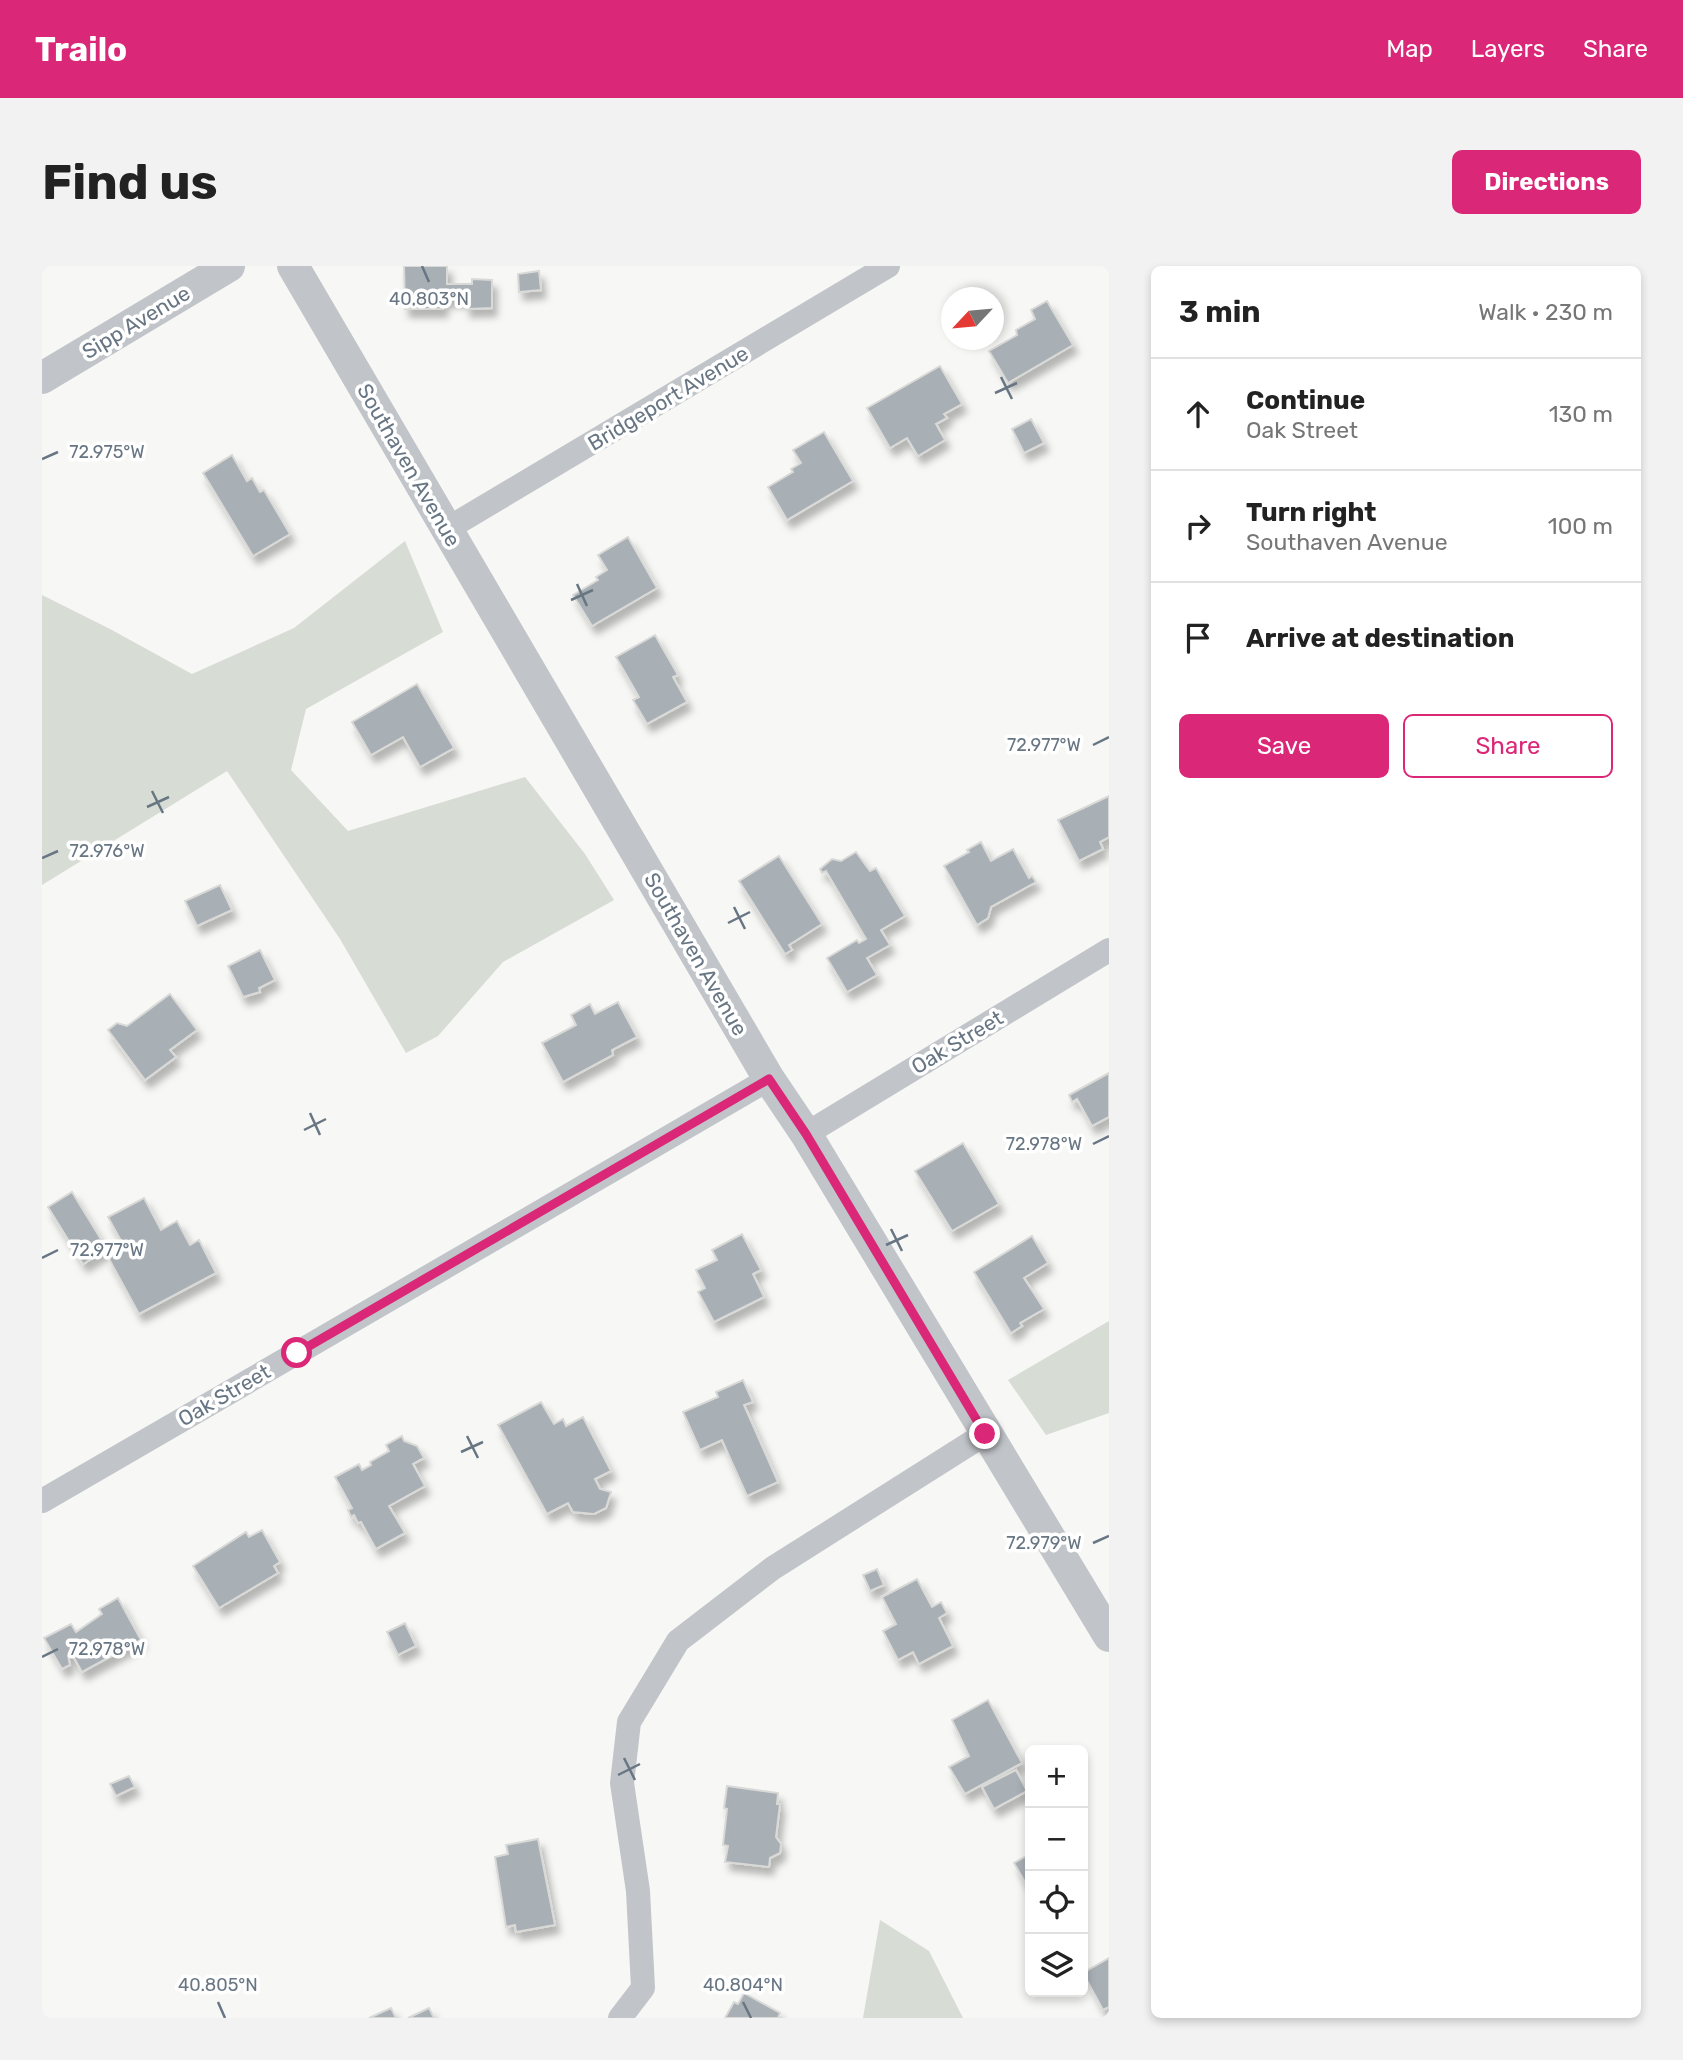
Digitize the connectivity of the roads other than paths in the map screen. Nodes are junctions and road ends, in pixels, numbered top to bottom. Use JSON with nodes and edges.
{"nodes":[{"id":1,"x":229,"y":266,"type":"edge"},
{"id":2,"x":293,"y":266,"type":"edge"},
{"id":3,"x":888,"y":266,"type":"edge"},
{"id":4,"x":42,"y":378,"type":"edge"},
{"id":5,"x":447,"y":529,"type":"junction"},
{"id":6,"x":1109,"y":950,"type":"edge"},
{"id":7,"x":769,"y":1079,"type":"junction"},
{"id":8,"x":806,"y":1134,"type":"junction"},
{"id":9,"x":985,"y":1434,"type":"junction"},
{"id":10,"x":42,"y":1501,"type":"edge"},
{"id":11,"x":1109,"y":1636,"type":"edge"},
{"id":12,"x":620,"y":2018,"type":"edge"}],
"edges":[{"from":1,"to":4,"type":"street","name":"Sipp Avenue"},
{"from":2,"to":5,"type":"street","name":"Southaven Avenue"},
{"from":3,"to":5,"type":"street","name":"Bridgeport Avenue"},
{"from":5,"to":7,"type":"street","name":"Southaven Avenue"},
{"from":6,"to":8,"type":"street","name":"Oak Street"},
{"from":7,"to":8,"type":"street","name":"Southaven Avenue"},
{"from":7,"to":10,"type":"street","name":"Oak Street"},
{"from":8,"to":9,"type":"street","name":"Southaven Avenue"},
{"from":9,"to":11,"type":"street","name":"Southaven Avenue"},
{"from":9,"to":12,"type":"street"}]}
